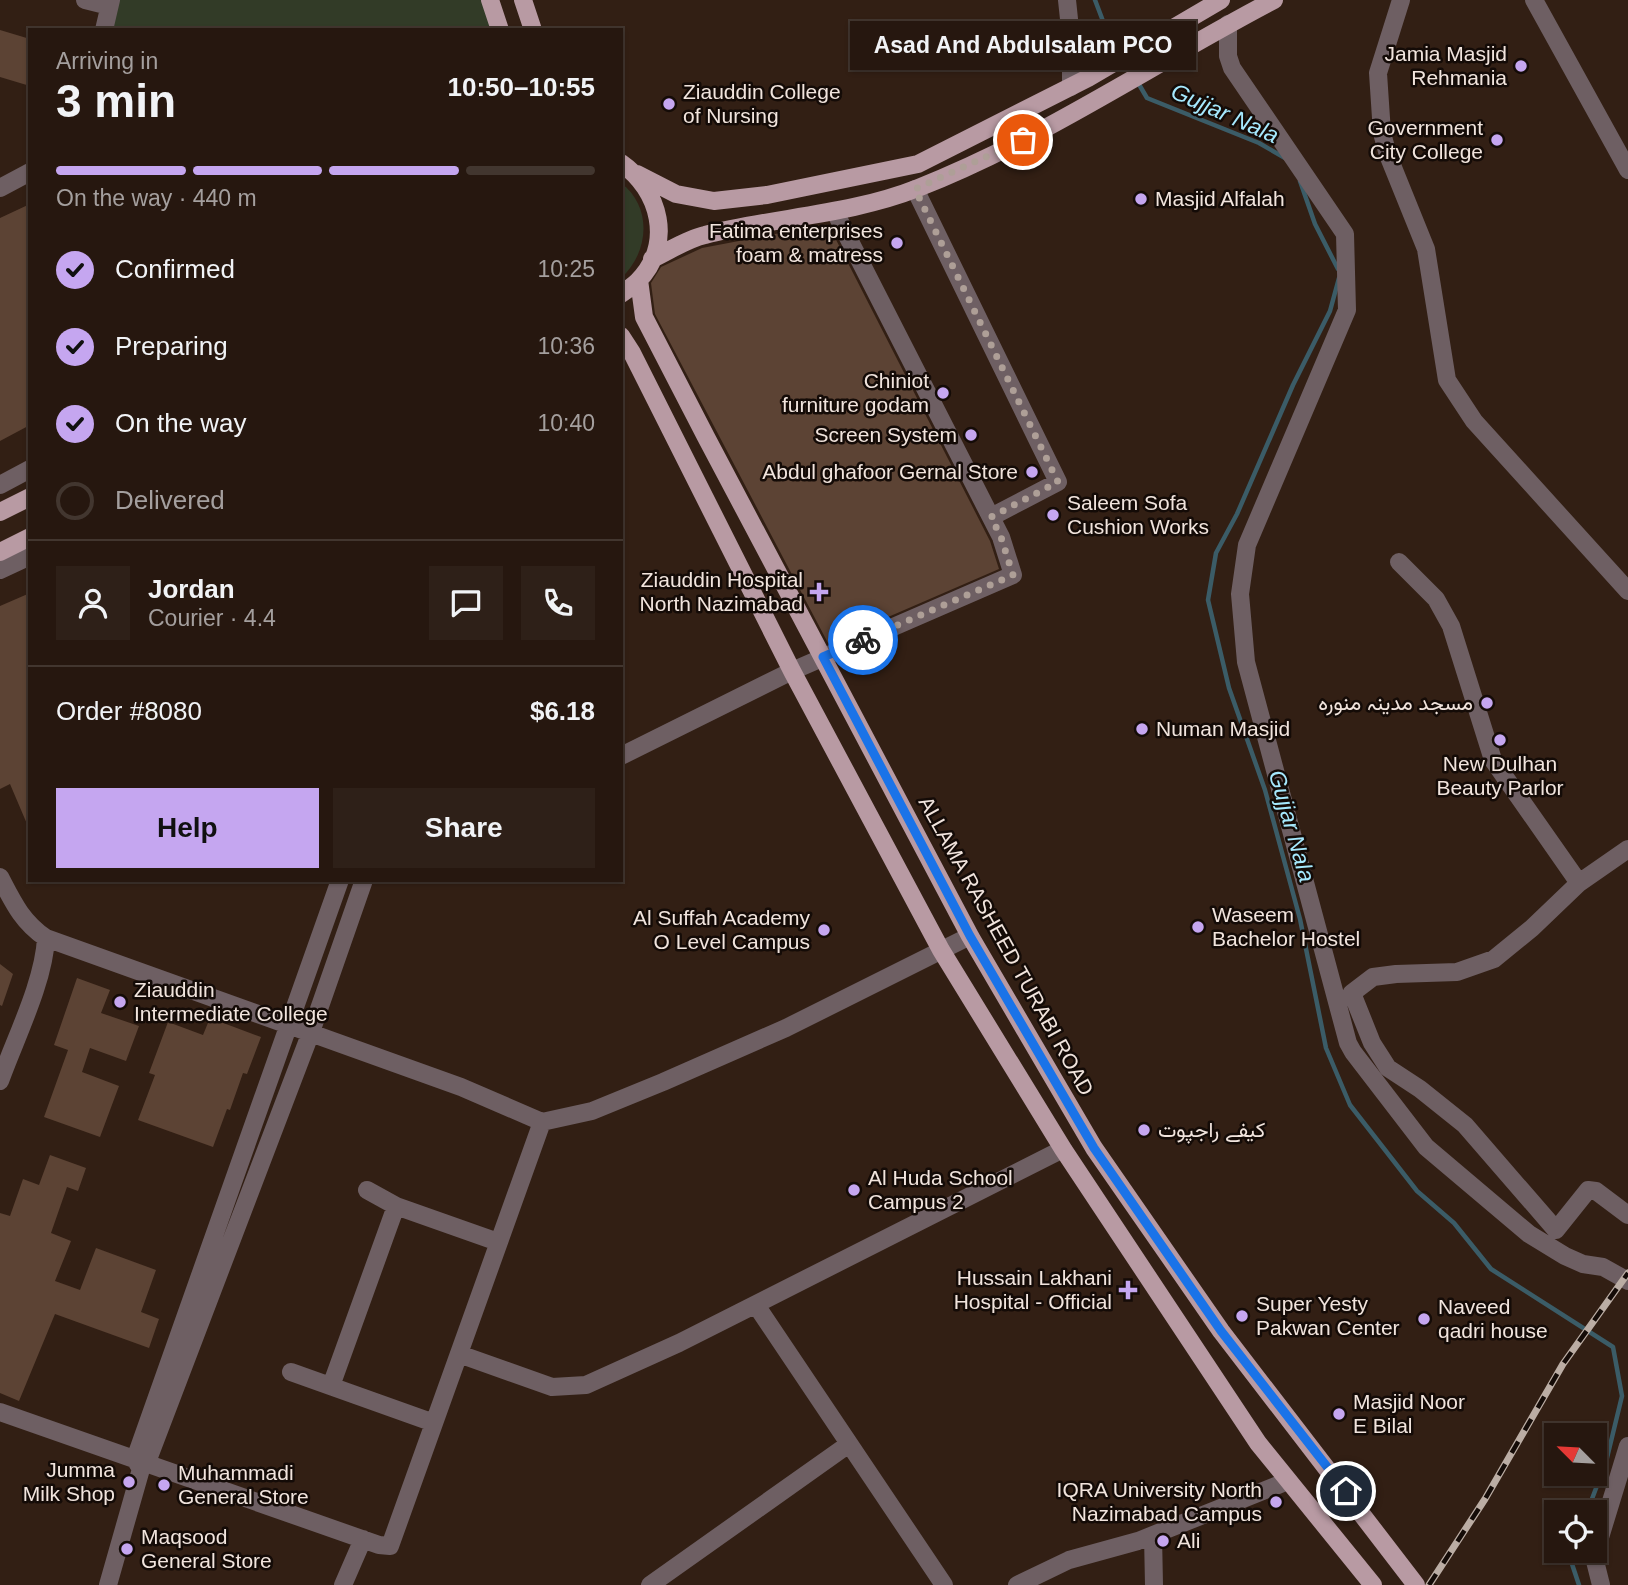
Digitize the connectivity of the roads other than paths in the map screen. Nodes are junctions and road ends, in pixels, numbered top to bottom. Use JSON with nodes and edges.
{"nodes":[{"id":1,"x":85,"y":0,"type":"edge"},
{"id":2,"x":490,"y":0,"type":"edge"},
{"id":3,"x":523,"y":0,"type":"edge"},
{"id":4,"x":1067,"y":0,"type":"edge"},
{"id":5,"x":1221,"y":0,"type":"edge"},
{"id":6,"x":1274,"y":0,"type":"edge"},
{"id":7,"x":1401,"y":0,"type":"edge"},
{"id":8,"x":1534,"y":0,"type":"edge"},
{"id":9,"x":110,"y":3,"type":"edge"},
{"id":10,"x":1228,"y":24,"type":"junction"},
{"id":11,"x":104,"y":28,"type":"edge"},
{"id":12,"x":499,"y":28,"type":"edge"},
{"id":13,"x":532,"y":28,"type":"edge"},
{"id":14,"x":1071,"y":87,"type":"junction"},
{"id":15,"x":623,"y":164,"type":"edge"},
{"id":16,"x":1628,"y":170,"type":"edge"},
{"id":17,"x":28,"y":173,"type":"edge"},
{"id":18,"x":637,"y":174,"type":"junction"},
{"id":19,"x":0,"y":188,"type":"edge"},
{"id":20,"x":915,"y":189,"type":"junction"},
{"id":21,"x":835,"y":212,"type":"junction"},
{"id":22,"x":652,"y":259,"type":"junction"},
{"id":23,"x":639,"y":280,"type":"junction"},
{"id":24,"x":623,"y":292,"type":"edge"},
{"id":25,"x":623,"y":339,"type":"edge"},
{"id":26,"x":28,"y":471,"type":"edge"},
{"id":27,"x":0,"y":485,"type":"edge"},
{"id":28,"x":28,"y":499,"type":"edge"},
{"id":29,"x":0,"y":512,"type":"edge"},
{"id":30,"x":991,"y":517,"type":"junction"},
{"id":31,"x":28,"y":538,"type":"edge"},
{"id":32,"x":0,"y":552,"type":"edge"},
{"id":33,"x":28,"y":557,"type":"edge"},
{"id":34,"x":1399,"y":562,"type":"dead end"},
{"id":35,"x":0,"y":569,"type":"edge"},
{"id":36,"x":1628,"y":591,"type":"edge"},
{"id":37,"x":823,"y":657,"type":"junction"},
{"id":38,"x":792,"y":671,"type":"junction"},
{"id":39,"x":623,"y":755,"type":"edge"},
{"id":40,"x":1628,"y":849,"type":"edge"},
{"id":41,"x":0,"y":877,"type":"edge"},
{"id":42,"x":339,"y":882,"type":"edge"},
{"id":43,"x":363,"y":882,"type":"edge"},
{"id":44,"x":1579,"y":883,"type":"junction"},
{"id":45,"x":970,"y":936,"type":"junction"},
{"id":46,"x":46,"y":939,"type":"junction"},
{"id":47,"x":942,"y":950,"type":"junction"},
{"id":48,"x":289,"y":1025,"type":"junction"},
{"id":49,"x":311,"y":1032,"type":"junction"},
{"id":50,"x":1052,"y":1075,"type":"junction"},
{"id":51,"x":0,"y":1081,"type":"edge"},
{"id":52,"x":1028,"y":1091,"type":"junction"},
{"id":53,"x":542,"y":1122,"type":"junction"},
{"id":54,"x":1063,"y":1149,"type":"junction"},
{"id":55,"x":1120,"y":1186,"type":"junction"},
{"id":56,"x":367,"y":1190,"type":"dead end"},
{"id":57,"x":1097,"y":1201,"type":"junction"},
{"id":58,"x":396,"y":1206,"type":"junction"},
{"id":59,"x":1628,"y":1215,"type":"edge"},
{"id":60,"x":498,"y":1242,"type":"junction"},
{"id":61,"x":1628,"y":1282,"type":"edge"},
{"id":62,"x":756,"y":1305,"type":"junction"},
{"id":63,"x":458,"y":1354,"type":"junction"},
{"id":64,"x":291,"y":1372,"type":"dead end"},
{"id":65,"x":331,"y":1386,"type":"junction"},
{"id":66,"x":0,"y":1412,"type":"edge"},
{"id":67,"x":434,"y":1423,"type":"junction"},
{"id":68,"x":849,"y":1444,"type":"junction"},
{"id":69,"x":1628,"y":1446,"type":"edge"},
{"id":70,"x":141,"y":1463,"type":"junction"},
{"id":71,"x":1288,"y":1481,"type":"junction"},
{"id":72,"x":1153,"y":1535,"type":"junction"},
{"id":73,"x":363,"y":1539,"type":"junction"},
{"id":74,"x":108,"y":1585,"type":"edge"},
{"id":75,"x":343,"y":1585,"type":"edge"},
{"id":76,"x":650,"y":1585,"type":"edge"},
{"id":77,"x":944,"y":1585,"type":"edge"},
{"id":78,"x":1017,"y":1585,"type":"edge"},
{"id":79,"x":1154,"y":1585,"type":"edge"},
{"id":80,"x":1373,"y":1585,"type":"edge"},
{"id":81,"x":1416,"y":1585,"type":"edge"},
{"id":82,"x":1601,"y":1585,"type":"edge"}],
"edges":[{"from":1,"to":9,"type":"street"},
{"from":2,"to":12,"type":"main road"},
{"from":3,"to":13,"type":"main road"},
{"from":4,"to":14,"type":"street"},
{"from":5,"to":14,"type":"main road"},
{"from":6,"to":10,"type":"main road"},
{"from":7,"to":36,"type":"street"},
{"from":8,"to":16,"type":"street"},
{"from":9,"to":11,"type":"street"},
{"from":10,"to":20,"type":"main road"},
{"from":10,"to":61,"type":"street"},
{"from":14,"to":18,"type":"main road"},
{"from":15,"to":18,"type":"main road"},
{"from":17,"to":19,"type":"street"},
{"from":18,"to":22,"type":"main road"},
{"from":20,"to":21,"type":"main road"},
{"from":20,"to":30,"type":"street"},
{"from":21,"to":22,"type":"main road"},
{"from":21,"to":30,"type":"street"},
{"from":22,"to":23,"type":"main road"},
{"from":23,"to":24,"type":"main road"},
{"from":23,"to":37,"type":"main road","name":"ALLAMA RASHEED TURABI ROAD"},
{"from":25,"to":38,"type":"main road"},
{"from":26,"to":27,"type":"street"},
{"from":28,"to":29,"type":"main road"},
{"from":30,"to":37,"type":"street"},
{"from":31,"to":32,"type":"main road"},
{"from":33,"to":35,"type":"street"},
{"from":34,"to":44,"type":"street"},
{"from":37,"to":38,"type":"street"},
{"from":37,"to":45,"type":"main road","name":"ALLAMA RASHEED TURABI ROAD"},
{"from":38,"to":39,"type":"street"},
{"from":38,"to":47,"type":"main road"},
{"from":40,"to":44,"type":"street"},
{"from":41,"to":46,"type":"street"},
{"from":42,"to":48,"type":"street"},
{"from":43,"to":49,"type":"street"},
{"from":44,"to":59,"type":"street"},
{"from":45,"to":47,"type":"street"},
{"from":45,"to":50,"type":"main road","name":"ALLAMA RASHEED TURABI ROAD"},
{"from":46,"to":48,"type":"street"},
{"from":46,"to":51,"type":"street"},
{"from":47,"to":52,"type":"main road"},
{"from":47,"to":53,"type":"street"},
{"from":48,"to":49,"type":"street"},
{"from":48,"to":70,"type":"street"},
{"from":49,"to":53,"type":"street"},
{"from":49,"to":70,"type":"street"},
{"from":50,"to":52,"type":"main road"},
{"from":50,"to":55,"type":"main road","name":"ALLAMA RASHEED TURABI ROAD"},
{"from":52,"to":54,"type":"main road"},
{"from":53,"to":60,"type":"street"},
{"from":54,"to":57,"type":"main road"},
{"from":54,"to":62,"type":"street"},
{"from":55,"to":57,"type":"main road"},
{"from":55,"to":81,"type":"main road","name":"ALLAMA RASHEED TURABI ROAD"},
{"from":56,"to":58,"type":"street"},
{"from":57,"to":71,"type":"main road"},
{"from":58,"to":60,"type":"street"},
{"from":58,"to":65,"type":"street"},
{"from":60,"to":63,"type":"street"},
{"from":62,"to":63,"type":"street"},
{"from":62,"to":68,"type":"street"},
{"from":63,"to":67,"type":"street"},
{"from":64,"to":65,"type":"street"},
{"from":65,"to":67,"type":"street"},
{"from":66,"to":70,"type":"street"},
{"from":67,"to":73,"type":"street"},
{"from":68,"to":76,"type":"street"},
{"from":68,"to":77,"type":"street"},
{"from":69,"to":82,"type":"street"},
{"from":70,"to":73,"type":"street"},
{"from":70,"to":74,"type":"street"},
{"from":71,"to":72,"type":"street"},
{"from":71,"to":80,"type":"main road"},
{"from":72,"to":78,"type":"street"},
{"from":72,"to":79,"type":"street"},
{"from":73,"to":75,"type":"street"}]}
